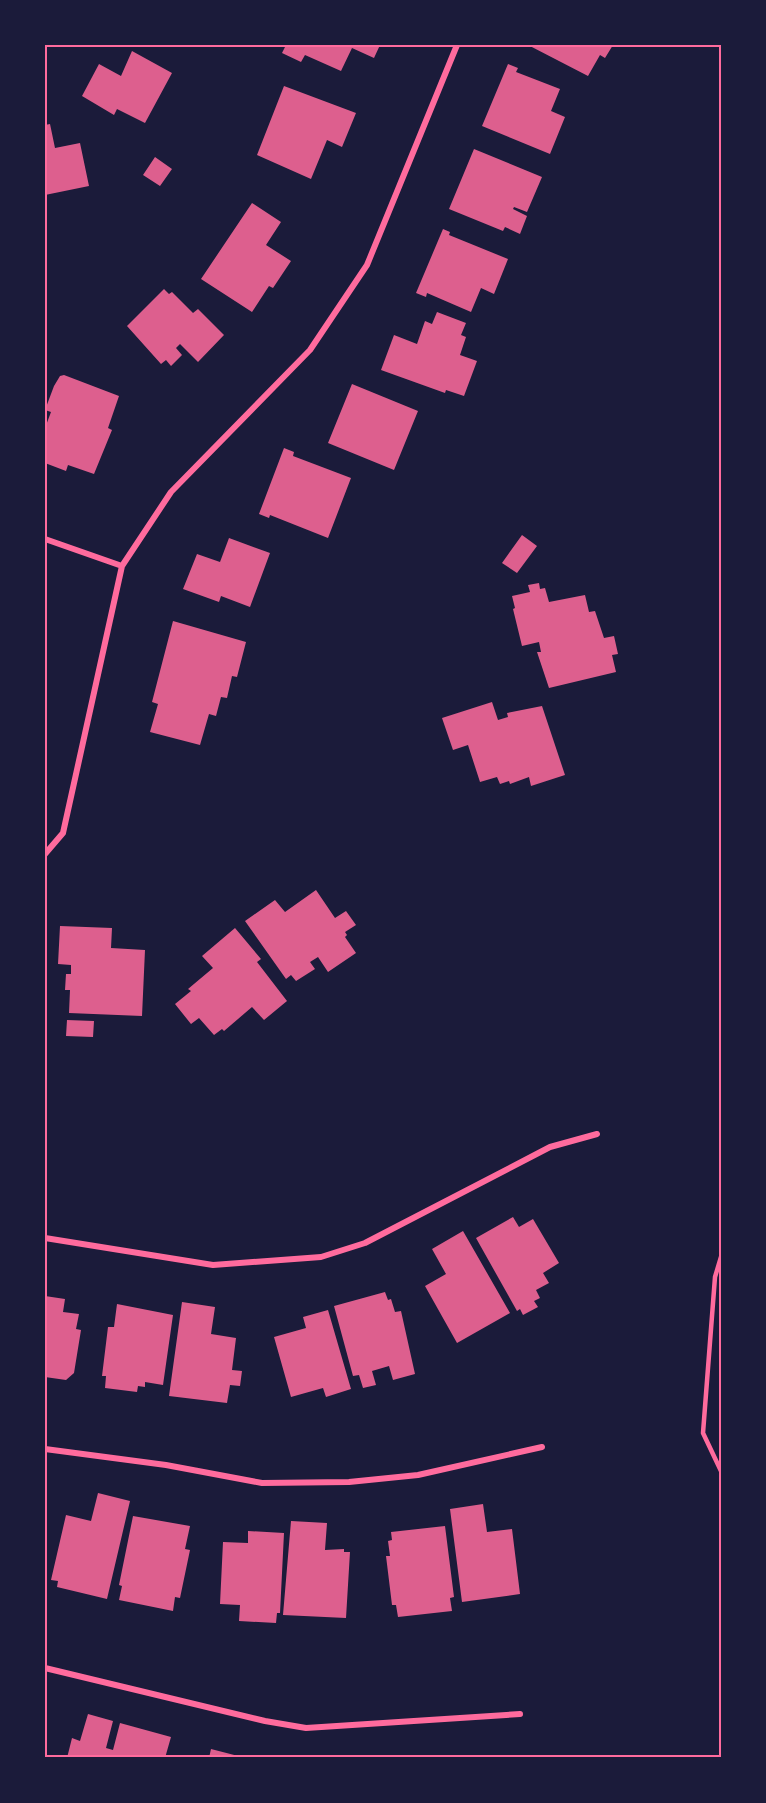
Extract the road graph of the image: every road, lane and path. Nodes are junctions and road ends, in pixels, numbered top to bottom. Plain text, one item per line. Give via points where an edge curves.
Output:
1 (457, 45) edge
2 (45, 539) edge
3 (122, 566) junction
4 (46, 854) edge
5 (597, 1134) dead end
6 (45, 1238) edge
7 (721, 1257) edge
8 (542, 1447) dead end
9 (45, 1449) edge
10 (721, 1472) edge
11 (45, 1668) edge
12 (520, 1714) dead end

1 - 3 street via 367,265 310,350 171,492
2 - 3 street
3 - 4 street via 63,833
5 - 6 street via 550,1147 365,1243 321,1257 213,1265
7 - 10 lane via 715,1277 703,1433
8 - 9 street via 418,1475 350,1482 262,1483
11 - 12 street via 265,1722 306,1728

